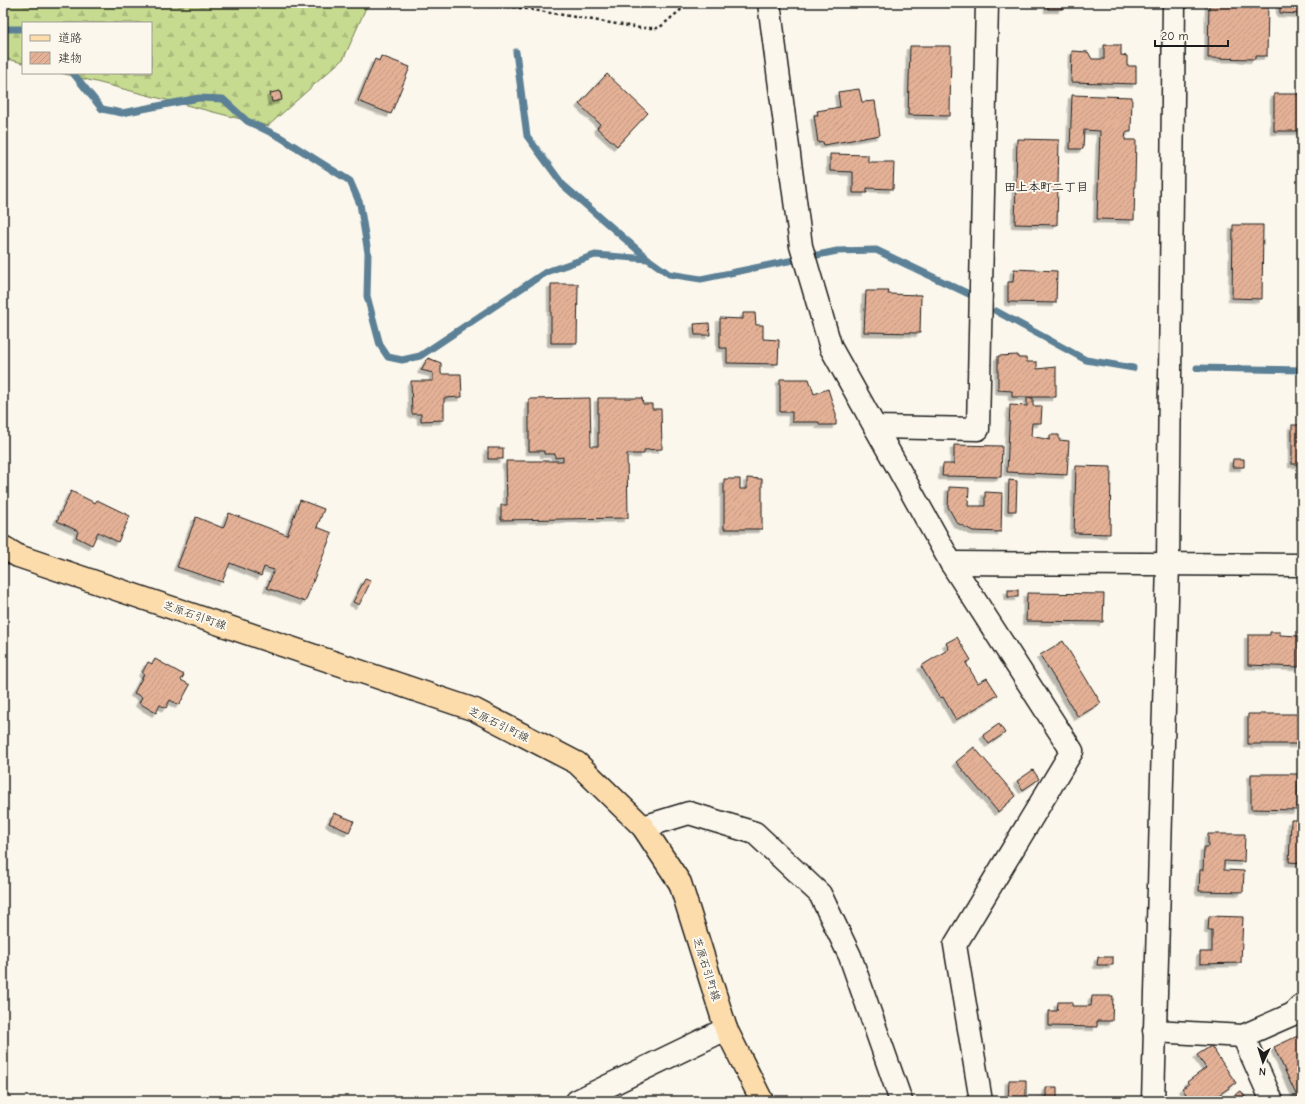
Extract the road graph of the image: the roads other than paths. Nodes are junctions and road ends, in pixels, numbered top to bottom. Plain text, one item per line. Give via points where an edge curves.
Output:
1 (769, 3) edge
2 (987, 3) edge
3 (1174, 3) edge
4 (875, 427) junction
5 (3, 547) edge
6 (951, 563) junction
7 (1168, 564) junction
8 (1302, 565) edge
9 (643, 827) junction
10 (1302, 1005) edge
11 (726, 1030) junction
12 (1154, 1031) junction
13 (1243, 1036) junction
14 (577, 1101) edge
15 (762, 1101) edge
16 (901, 1101) edge
17 (981, 1101) edge
18 (1153, 1101) edge
19 (1272, 1101) edge

1 - 4 street via 804,256 831,348
2 - 4 street via 978,429
3 - 7 street
4 - 6 street
5 - 9 main road, 芝原石引町線 via 18,556 475,710 577,763
6 - 7 street
6 - 17 street via 1072,750 955,945
7 - 8 street
7 - 12 street
9 - 11 main road, 芝原石引町線 via 680,883
9 - 16 street via 689,814 755,833 820,894 850,956
10 - 13 street via 1293,1014
11 - 14 street
11 - 15 main road, 芝原石引町線
12 - 13 street
12 - 18 street
13 - 19 street

